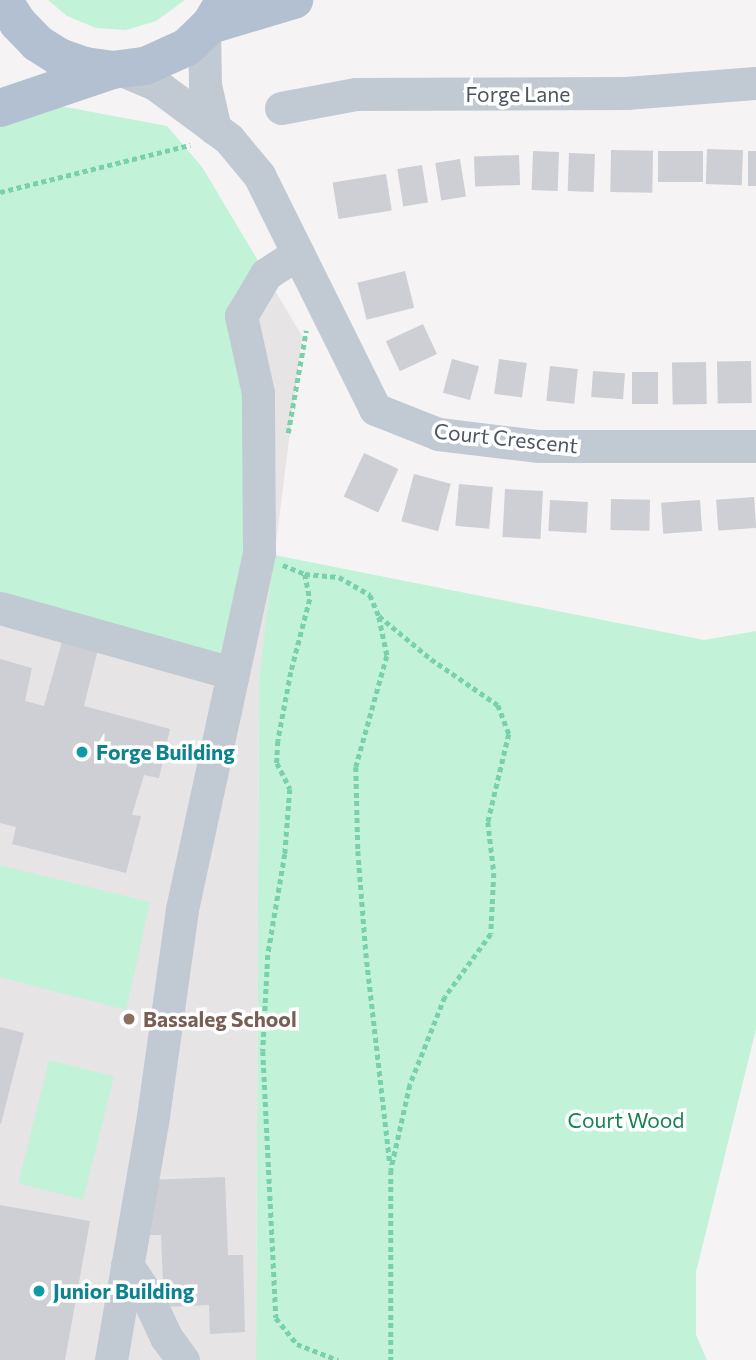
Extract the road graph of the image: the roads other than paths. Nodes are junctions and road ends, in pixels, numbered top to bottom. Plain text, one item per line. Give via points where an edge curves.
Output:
1 (3, 0) edge
2 (294, 0) edge
3 (213, 19) edge
4 (117, 70) junction
5 (756, 83) edge
6 (0, 108) edge
7 (281, 108) dead end
8 (222, 134) junction
9 (298, 253) junction
10 (756, 446) edge
11 (0, 608) edge
12 (232, 673) junction
13 (127, 1265) junction
14 (111, 1360) edge
15 (183, 1360) edge

1 - 4 main road via 18,23 48,50 85,66
2 - 3 main road
3 - 4 main road via 167,58
3 - 8 street, Court Crescent via 205,85
4 - 6 main road
4 - 8 street, Court Crescent via 155,84
5 - 7 street, Forge Lane via 626,93 356,94
8 - 9 street, Court Crescent via 259,175
9 - 10 street, Court Crescent via 375,409 438,435 538,446
9 - 12 street via 266,274 241,316 258,393 259,552
11 - 12 street
12 - 13 street via 182,909
13 - 14 street
13 - 15 street

